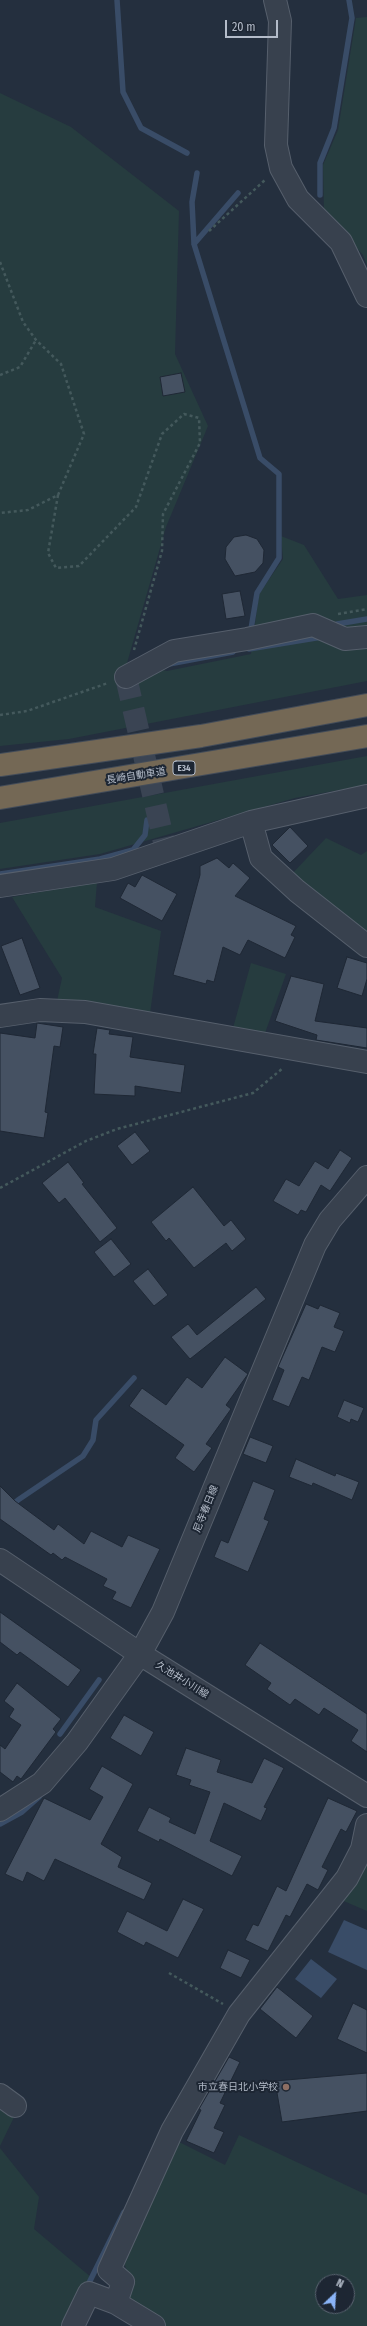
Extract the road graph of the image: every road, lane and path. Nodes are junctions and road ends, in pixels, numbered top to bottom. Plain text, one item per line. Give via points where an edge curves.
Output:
1 (275, 0) edge
2 (282, 168) junction
3 (209, 231) dead end
4 (0, 262) edge
5 (367, 296) edge
6 (36, 340) junction
7 (0, 375) edge
8 (58, 495) junction
9 (0, 513) edge
10 (367, 637) edge
11 (126, 677) junction
12 (367, 705) edge
13 (0, 715) edge
14 (367, 736) edge
15 (0, 765) edge
16 (367, 796) edge
17 (0, 798) edge
18 (250, 822) junction
19 (0, 886) edge
20 (367, 946) edge
21 (0, 1016) edge
22 (304, 1051) junction
23 (367, 1062) edge
24 (367, 1177) edge
25 (0, 1188) edge
26 (0, 1560) edge
27 (140, 1654) junction
28 (367, 1796) edge
29 (0, 1810) edge
30 (367, 1825) edge
31 (169, 1973) dead end
32 (229, 2008) dead end
33 (116, 2303) junction
34 (73, 2326) edge
35 (154, 2326) edge

1 - 2 street via 280,21 276,145
2 - 3 path via 257,185
2 - 5 street via 298,199 341,242
4 - 6 path via 23,322
6 - 7 path via 20,367
6 - 8 path via 62,364 84,434
8 - 9 path via 28,510
8 - 11 path via 48,553 56,568 78,566 136,507 162,434 184,414 199,418 200,444 163,514 162,551
10 - 11 street via 345,639 313,625 246,640 174,651
11 - 13 path via 28,710
12 - 15 highway via 201,736
14 - 17 highway, 長崎自動車道 / E34
16 - 18 street
18 - 19 street via 113,869
18 - 20 street via 261,858 297,891
21 - 22 street via 40,1010 85,1012
22 - 23 street
22 - 25 path via 253,1093 117,1129 86,1141
24 - 27 street, 尼寺春日線 via 330,1220 315,1245 163,1612
26 - 27 street, 久池井小川線
27 - 28 street, 久池井小川線
27 - 29 street, 尼寺春日線 via 76,1742 42,1783
30 - 33 street via 362,1849 347,1878 239,2014 172,2131 109,2270 123,2282
31 - 32 path
33 - 34 street via 89,2293
33 - 35 street

